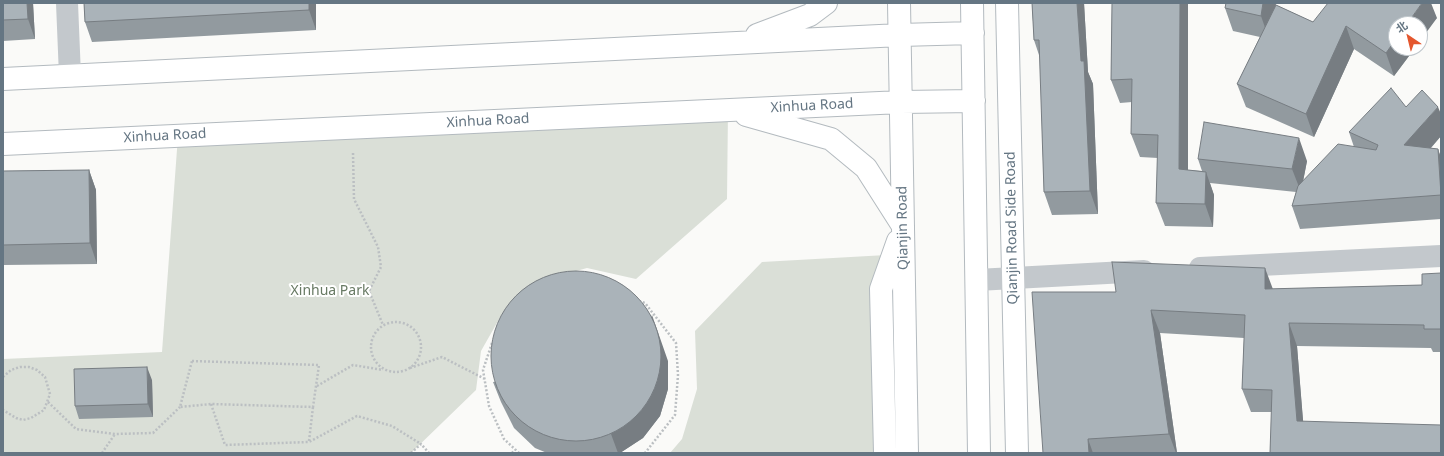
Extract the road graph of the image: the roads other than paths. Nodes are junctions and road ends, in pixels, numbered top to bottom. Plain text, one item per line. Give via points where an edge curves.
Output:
1 (67, 3) edge
2 (826, 3) edge
3 (899, 3) edge
4 (972, 3) edge
5 (1007, 3) edge
6 (973, 33) junction
7 (900, 34) junction
8 (737, 43) junction
9 (70, 76) junction
10 (3, 79) edge
11 (974, 101) junction
12 (901, 102) junction
13 (728, 110) junction
14 (3, 144) edge
15 (903, 226) junction
16 (1441, 256) edge
17 (1014, 278) junction
18 (977, 280) junction
19 (885, 453) edge
20 (907, 453) edge
21 (979, 453) edge
22 (1017, 453) edge

1 - 9 street
2 - 8 main road via 810,15
3 - 7 main road, Qianjin Road
4 - 6 main road
5 - 17 main road, Qianjin Road Side Road
6 - 7 main road
6 - 11 main road
7 - 8 main road
7 - 12 main road, Qianjin Road
8 - 9 main road
9 - 10 main road
11 - 12 main road, Xinhua Road
11 - 18 main road
12 - 13 main road, Xinhua Road
12 - 15 main road, Qianjin Road
13 - 14 main road, Xinhua Road
13 - 15 main road via 831,139 866,168
15 - 19 main road via 881,289
15 - 20 main road, Qianjin Road
16 - 17 street
17 - 18 street
17 - 22 main road, Qianjin Road Side Road
18 - 21 main road

